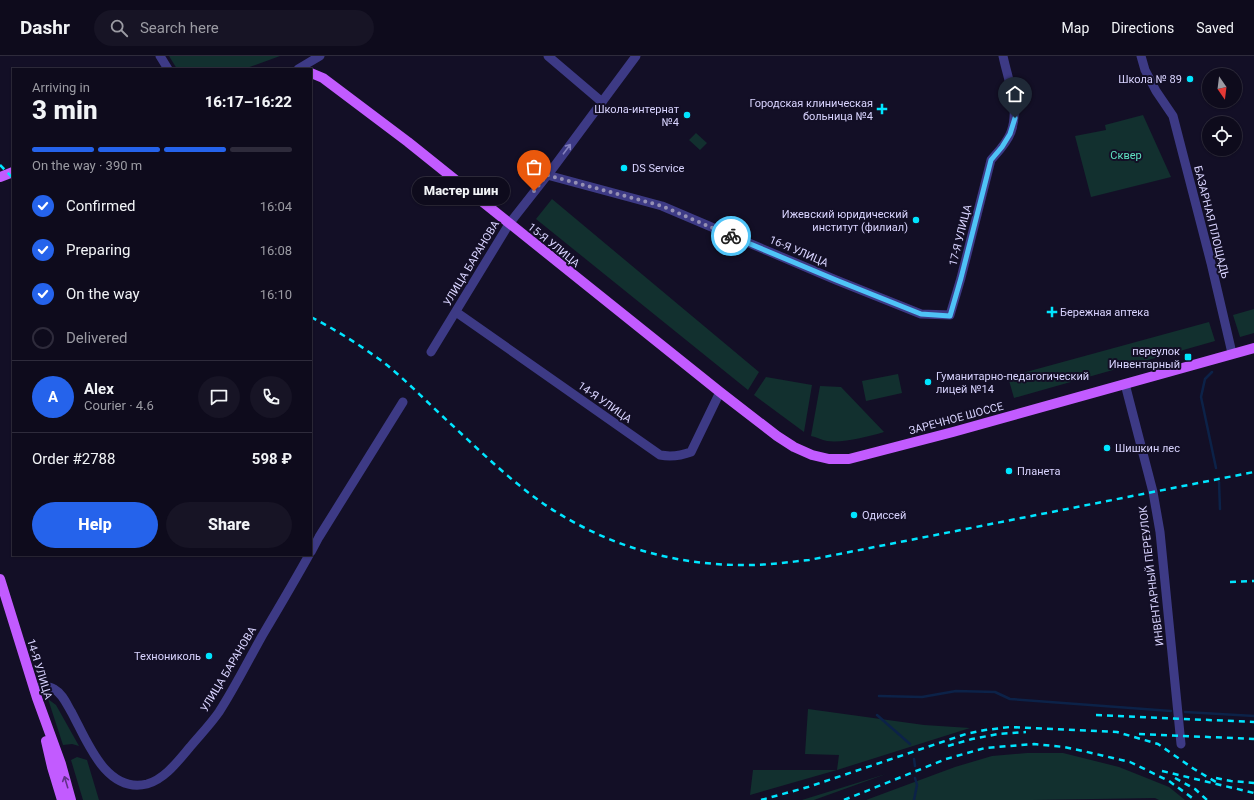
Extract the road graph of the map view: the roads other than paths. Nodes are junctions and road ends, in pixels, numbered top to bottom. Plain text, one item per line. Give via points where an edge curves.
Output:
1 (160, 56) edge
2 (320, 56) edge
3 (548, 56) edge
4 (636, 56) edge
5 (1003, 56) edge
6 (1141, 56) edge
7 (167, 68) edge
8 (300, 68) edge
9 (312, 73) edge
10 (602, 102) junction
11 (12, 172) edge
12 (547, 175) junction
13 (0, 177) edge
14 (509, 224) junction
15 (456, 312) junction
16 (950, 316) joint
17 (1254, 348) edge
18 (431, 352) dead end
19 (1232, 353) junction
20 (1125, 384) junction
21 (720, 392) junction
22 (403, 402) dead end
23 (743, 409) joint
24 (312, 550) edge
25 (308, 556) edge
26 (0, 579) edge
27 (35, 693) junction
28 (1181, 744) dead end
29 (56, 766) junction
30 (62, 800) edge
31 (71, 800) edge

1 - 7 street
2 - 8 street
3 - 10 street
4 - 10 street, УЛИЦА БАРАНОВА
5 - 16 street, 17-Я УЛИЦА via 1015,118 1010,134 991,160
6 - 19 street, БАЗАРНАЯ ПЛОЩАДЬ via 1156,91 1173,116
9 - 14 main road, 15-Я УЛИЦА via 323,78 408,142
12 -> 10 street, УЛИЦА БАРАНОВА
11 - 13 main road
12 - 14 street, УЛИЦА БАРАНОВА
12 - 16 street, 16-Я УЛИЦА via 662,206 921,314
14 - 15 street, УЛИЦА БАРАНОВА
14 - 21 main road, 15-Я УЛИЦА
15 - 18 street, УЛИЦА БАРАНОВА
15 - 21 street, 14-Я УЛИЦА via 660,455 670,457 691,452
17 - 19 main road, ЗАРЕЧНОЕ ШОССЕ
19 - 20 main road, ЗАРЕЧНОЕ ШОССЕ
20 - 23 main road, ЗАРЕЧНОЕ ШОССЕ via 849,459 829,459 794,447
20 - 28 street, ИНВЕНТАРНЫЙ ПЕРЕУЛОК via 1153,492 1160,532
21 - 23 main road, 15-Я УЛИЦА
22 - 24 street
25 - 27 street, УЛИЦА БАРАНОВА via 218,713 178,762 155,780 137,785 115,779 106,772 94,754 63,698 49,687 42,686
26 - 27 main road, 14-Я УЛИЦА
27 - 29 main road, 14-Я УЛИЦА
29 - 30 main road
31 -> 29 main road

